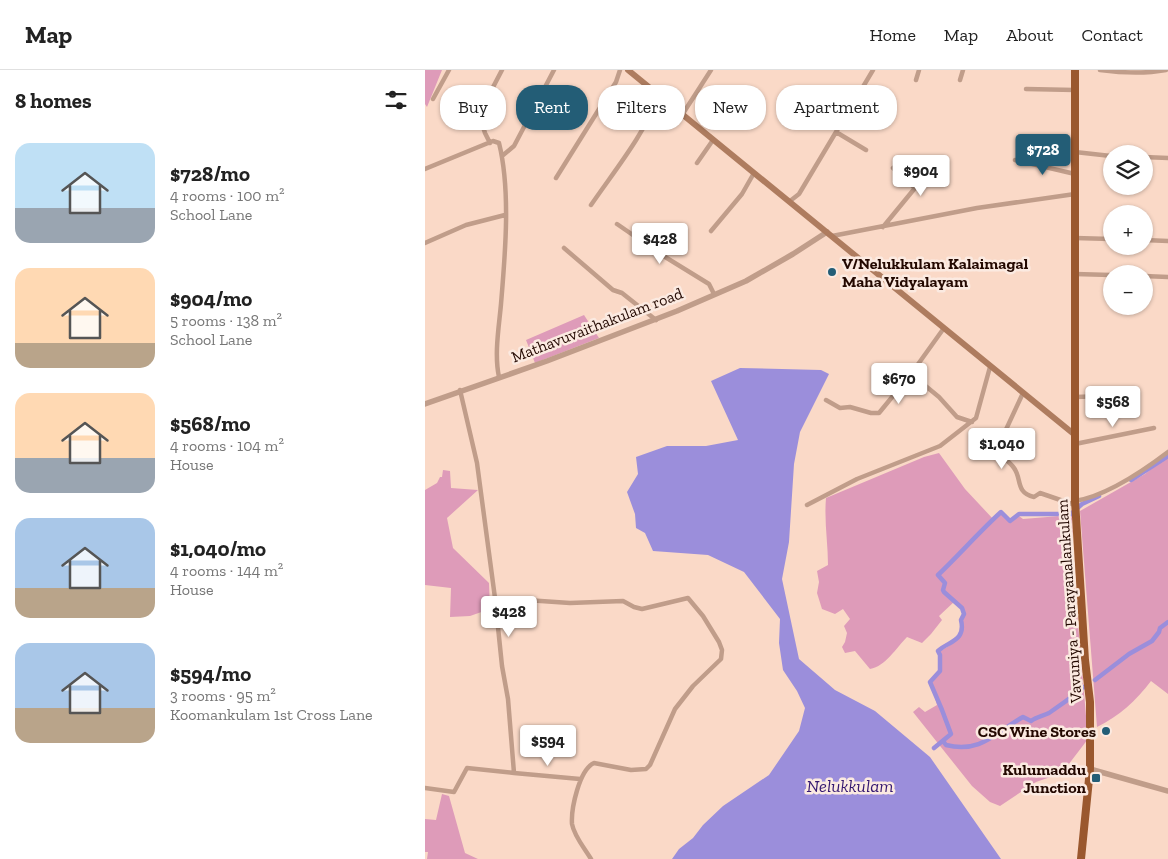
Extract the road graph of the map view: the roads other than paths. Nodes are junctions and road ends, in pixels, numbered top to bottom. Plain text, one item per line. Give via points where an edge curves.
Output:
1 (449, 70) edge
2 (502, 70) edge
3 (555, 70) edge
4 (620, 70) edge
5 (711, 70) edge
6 (873, 70) edge
7 (919, 70) edge
8 (963, 70) edge
9 (1075, 70) edge
10 (1100, 70) edge
11 (1166, 70) edge
12 (630, 71) edge
13 (916, 80) dead end
14 (960, 80) dead end
15 (647, 85) edge
16 (1026, 89) dead end
17 (1075, 90) junction
18 (433, 99) dead end
19 (685, 110) edge
20 (685, 117) edge
21 (642, 130) edge
22 (836, 132) junction
23 (713, 140) junction
24 (489, 143) junction
25 (866, 150) dead end
26 (1075, 152) junction
27 (1103, 155) edge
28 (502, 156) junction
29 (1153, 157) edge
30 (1168, 158) edge
31 (1015, 160) dead end
32 (697, 163) dead end
33 (893, 168) dead end
34 (425, 169) edge
35 (754, 173) junction
36 (1075, 174) junction
37 (556, 178) dead end
38 (1075, 194) junction
39 (790, 201) junction
40 (591, 205) dead end
41 (505, 214) junction
42 (617, 224) dead end
43 (883, 227) junction
44 (711, 231) dead end
45 (829, 234) junction
46 (1075, 238) junction
47 (1103, 239) edge
48 (1153, 240) edge
49 (1168, 240) edge
50 (425, 243) edge
51 (564, 248) dead end
52 (1075, 274) junction
53 (1103, 275) edge
54 (1153, 276) edge
55 (1168, 277) edge
56 (714, 294) junction
57 (656, 320) junction
58 (944, 328) junction
59 (991, 367) junction
60 (911, 374) junction
61 (499, 377) junction
62 (460, 390) junction
63 (1023, 393) junction
64 (1137, 395) dead end
65 (1075, 397) junction
66 (826, 400) dead end
67 (425, 404) edge
68 (972, 422) junction
69 (1154, 428) dead end
70 (1075, 435) junction
71 (1075, 444) junction
72 (1168, 452) edge
73 (1075, 503) junction
74 (807, 505) dead end
75 (495, 598) junction
76 (1091, 769) junction
77 (514, 773) junction
78 (580, 779) junction
79 (425, 788) edge
80 (1168, 791) edge
81 (591, 859) edge
82 (1081, 859) edge

1 - 18 street
2 - 24 street via 479,114
3 - 28 street via 514,146
4 - 37 street via 616,82
5 - 19 street
6 - 22 street
7 - 13 street
8 - 14 street
9 - 17 highway, Vavuniya - Parayanalankulam
10 - 11 street via 1120,73
12 - 15 main road
16 - 17 street
17 - 26 highway, Vavuniya - Parayanalankulam
20 - 23 main road
21 - 40 street
22 - 25 street
22 - 39 street via 799,194
23 - 32 street
23 - 35 main road
24 - 28 street via 499,143
24 - 34 street
26 - 27 street
26 - 36 highway, Vavuniya - Parayanalankulam
28 - 41 street
29 - 30 street
31 - 36 street
33 - 43 street via 915,188
35 - 39 main road
35 - 44 street
36 - 38 highway, Vavuniya - Parayanalankulam
38 - 43 street via 977,208
38 - 46 highway, Vavuniya - Parayanalankulam
39 - 45 main road
41 - 50 street via 466,225
41 - 61 street
42 - 56 street via 709,284
43 - 45 street
45 - 56 street, Mathavuvaithakulam road via 746,281
45 - 58 main road
46 - 47 street
46 - 52 highway, Vavuniya - Parayanalankulam
48 - 49 street
51 - 57 street via 613,290 623,293
52 - 53 street
52 - 65 highway, Vavuniya - Parayanalankulam
54 - 55 street
56 - 57 street, Mathavuvaithakulam road
57 - 61 street, Mathavuvaithakulam road
58 - 59 main road
58 - 60 street
59 - 63 main road
59 - 68 street via 981,404
60 - 66 street via 879,413 840,408
60 - 68 street via 957,417
61 - 62 street, Mathavuvaithakulam road
62 - 67 street, Mathavuvaithakulam road
62 - 75 street via 477,463
63 - 70 main road
63 - 73 street via 996,452 1015,469 1021,489 1029,496 1040,493
64 - 65 street
65 - 70 highway, Vavuniya - Parayanalankulam
68 - 74 street via 931,451 857,479
69 - 71 street
70 - 71 highway, Vavuniya - Parayanalankulam
71 - 73 highway, Vavuniya - Parayanalankulam
72 - 73 street via 1131,478
73 - 76 highway, Vavuniya - Parayanalankulam via 1090,702
75 - 77 street
75 - 78 street via 570,603 623,601 633,608 642,609 688,598 719,642 721,659 675,709 646,769 631,770 594,763
76 - 80 street
76 - 82 highway, Vavuniya - Parayanalankulam
77 - 78 street
77 - 79 street via 467,768 454,792
78 - 81 street via 572,825

